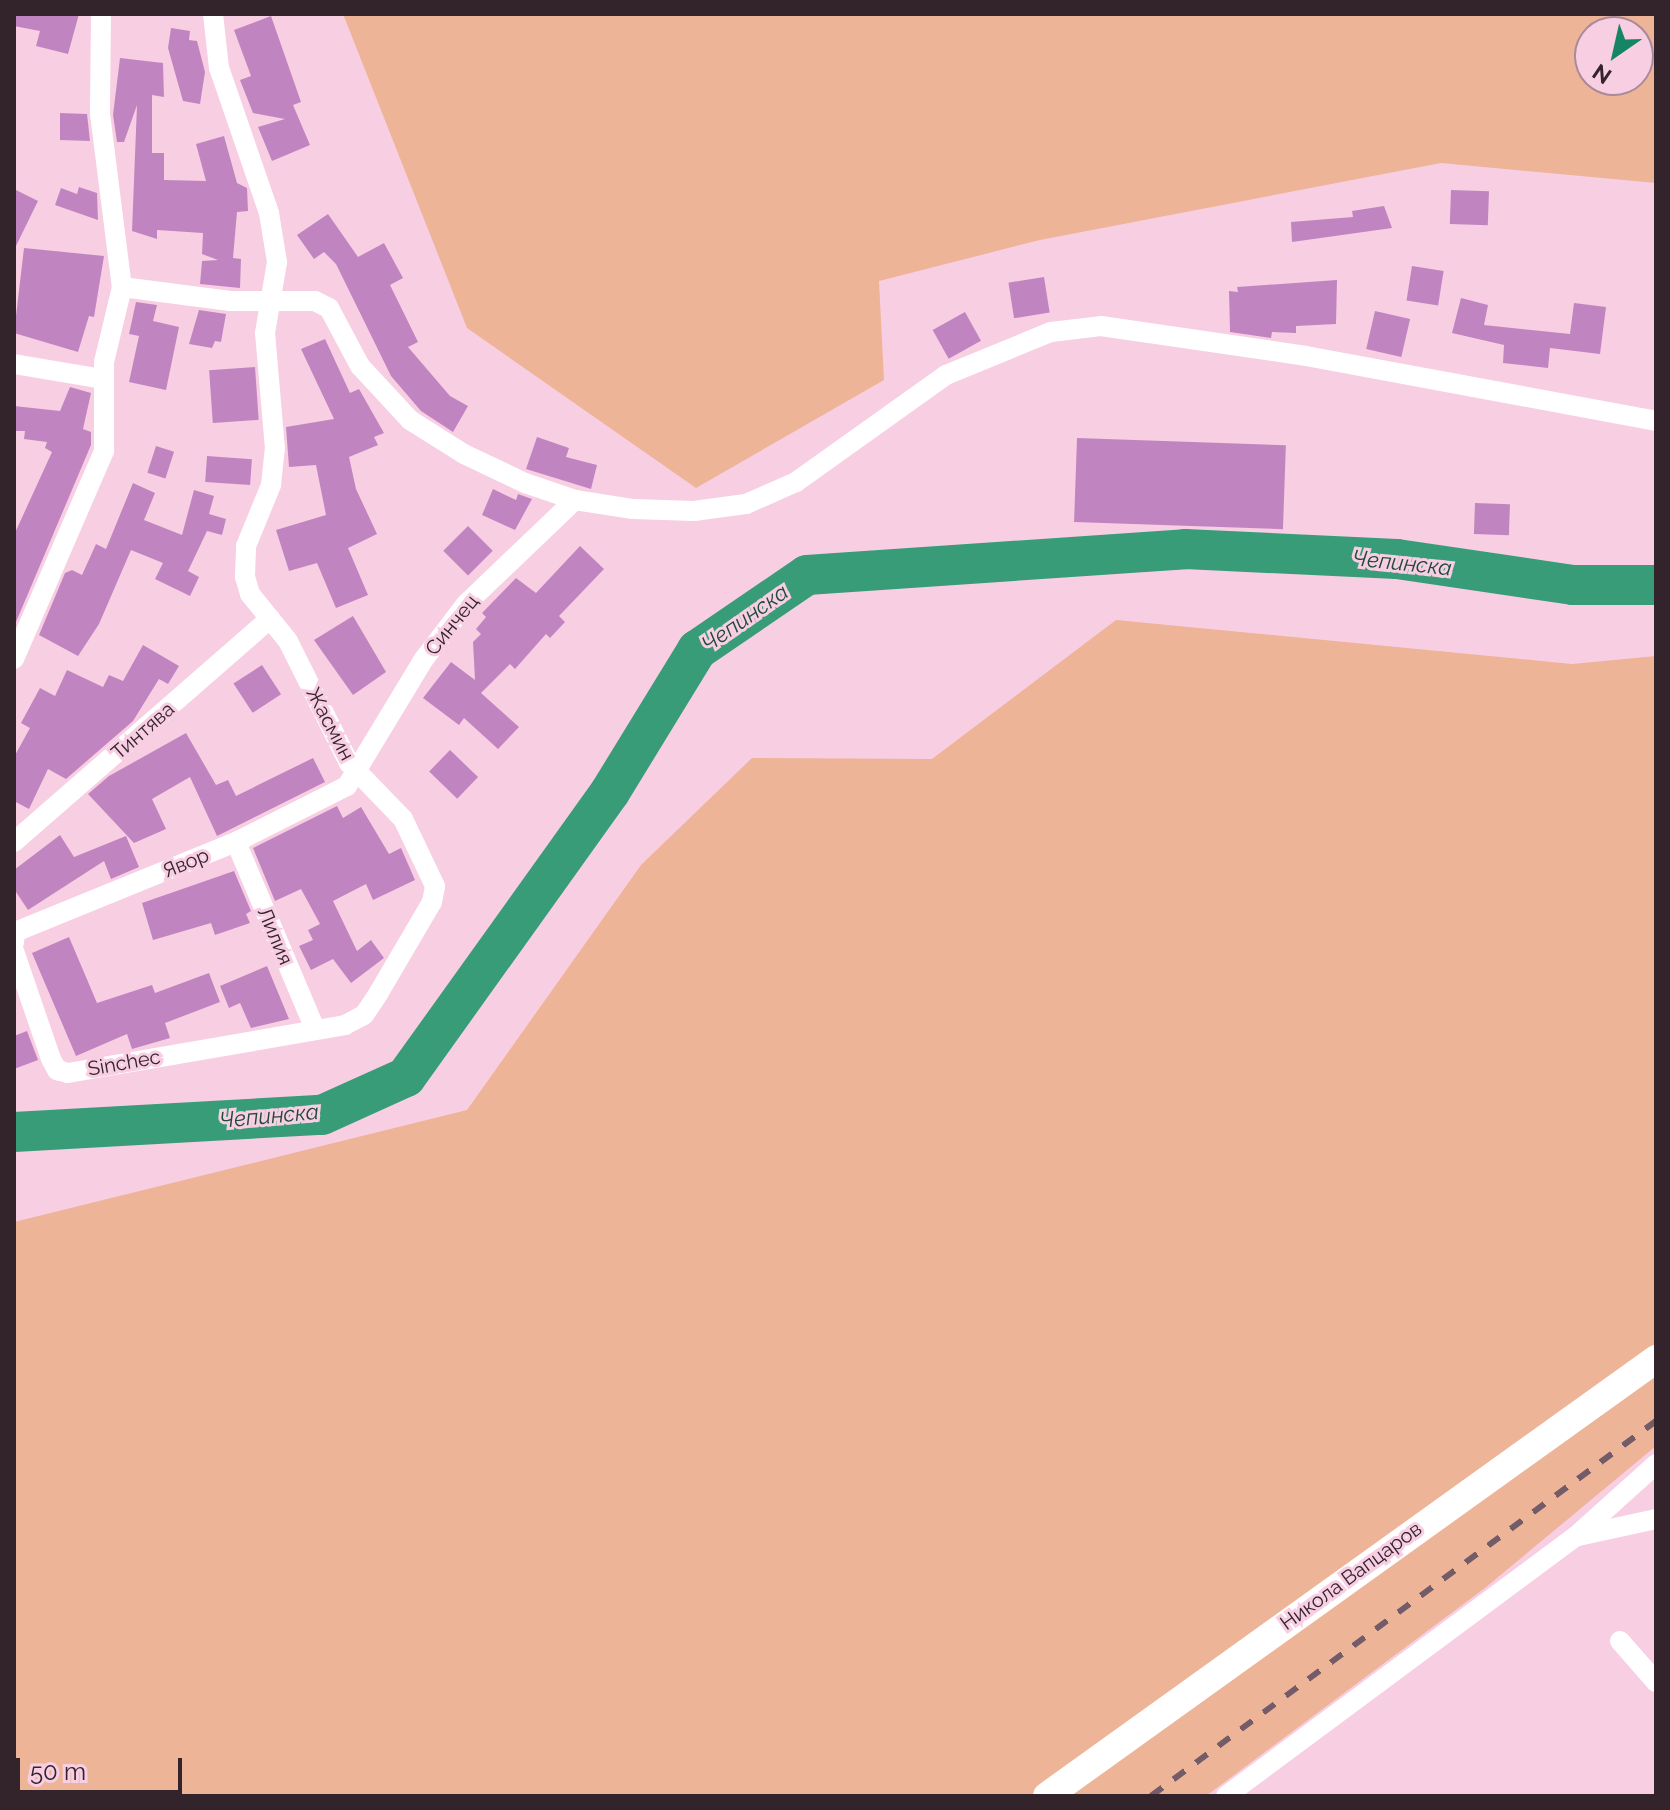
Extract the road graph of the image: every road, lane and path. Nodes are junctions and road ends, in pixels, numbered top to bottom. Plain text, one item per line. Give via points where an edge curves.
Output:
1 (101, 14) edge
2 (213, 14) edge
3 (122, 287) junction
4 (273, 299) junction
5 (14, 364) edge
6 (103, 379) junction
7 (1656, 421) edge
8 (575, 500) junction
9 (270, 619) junction
10 (14, 659) edge
11 (357, 773) junction
12 (14, 842) edge
13 (236, 842) junction
14 (429, 864) joint
15 (14, 939) edge
16 (315, 1029) junction
17 (1656, 1359) edge
18 (1656, 1464) edge
19 (1656, 1519) edge
20 (1575, 1537) junction
21 (1620, 1641) dead end
22 (1656, 1682) edge
23 (1047, 1796) edge
24 (1226, 1796) edge

1 - 3 street via 100,114
2 - 4 street via 219,68 269,213 277,262
3 - 4 street via 230,301
3 - 6 street
4 - 8 street via 301,297 329,308 360,366 410,420 464,454
4 - 9 street, Жасмин via 265,333 275,449 271,485 246,546 245,577 250,594
5 - 6 street
6 - 10 street via 104,451
7 - 8 street via 1291,353 1101,326 1051,332 946,375 796,482 746,504 694,511
8 - 11 street, Синчец via 466,604 424,659
9 - 11 street, Жасмин via 288,641
9 - 12 street, Тинтява
11 - 13 street, Явор via 335,795
11 - 14 street, Жасмин via 403,819
13 - 15 street, Явор
13 - 16 street, Лилия
14 - 16 street, Sinchec via 435,886 432,902 378,994 354,1020
15 - 16 street, Sinchec via 57,1070 68,1073
17 - 23 street, Никола Вапцаров
18 - 20 street
19 - 20 street
20 - 24 street
21 - 22 street

